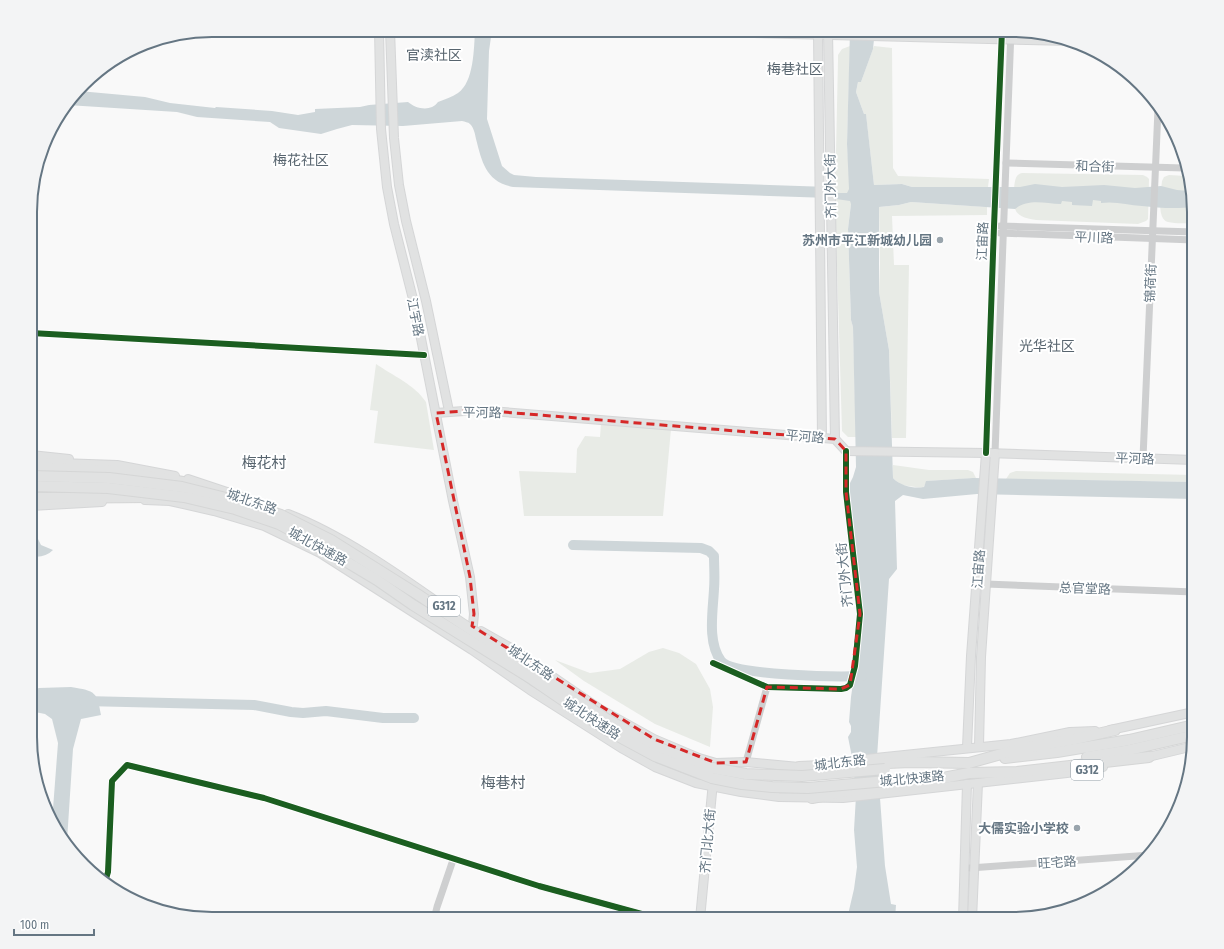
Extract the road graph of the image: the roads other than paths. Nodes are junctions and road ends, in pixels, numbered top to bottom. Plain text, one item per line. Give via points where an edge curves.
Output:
1 (379, 37) edge
2 (390, 37) edge
3 (818, 37) edge
4 (828, 37) edge
5 (882, 37) edge
6 (1002, 40) junction
7 (1011, 40) junction
8 (1051, 41) edge
9 (1158, 115) edge
10 (1006, 163) junction
11 (1155, 167) junction
12 (1181, 168) edge
13 (994, 229) junction
14 (1003, 230) junction
15 (1152, 231) junction
16 (1187, 232) edge
17 (1152, 239) junction
18 (1187, 240) edge
19 (37, 333) edge
20 (424, 355) junction
21 (448, 412) junction
22 (436, 413) junction
23 (822, 438) junction
24 (835, 439) junction
25 (850, 451) junction
26 (986, 453) junction
27 (995, 453) junction
28 (37, 455) edge
29 (1143, 458) junction
30 (1187, 460) edge
31 (37, 462) edge
32 (117, 465) junction
33 (37, 467) edge
34 (37, 476) edge
35 (37, 486) edge
36 (37, 498) edge
37 (130, 499) junction
38 (37, 502) edge
39 (236, 505) junction
40 (37, 506) edge
41 (986, 584) junction
42 (977, 586) junction
43 (1187, 592) edge
44 (472, 626) junction
45 (472, 650) junction
46 (713, 663) dead end
47 (767, 687) junction
48 (1187, 714) edge
49 (1187, 726) edge
50 (1115, 730) junction
51 (1187, 737) edge
52 (979, 746) junction
53 (967, 747) junction
54 (1187, 748) edge
55 (1149, 757) junction
56 (746, 762) junction
57 (716, 763) junction
58 (799, 767) junction
59 (969, 768) junction
60 (978, 783) junction
61 (967, 784) junction
62 (712, 786) junction
63 (812, 798) junction
64 (1141, 856) edge
65 (453, 860) junction
66 (974, 867) junction
67 (965, 869) junction
68 (106, 877) edge
69 (435, 912) edge
70 (634, 912) edge
71 (701, 912) edge
72 (963, 912) edge
73 (972, 912) edge

1 - 20 main road, 江宇路 via 381,129 391,208
2 - 21 main road, 江宇路 via 396,158 403,206 426,300
3 - 23 main road, 齐门外大街
4 - 24 main road, 齐门外大街
5 - 6 main road
6 - 7 main road
6 - 13 street, 江宙路
7 - 8 main road
7 - 10 street, 江宙路
9 - 11 street, 锦荷街
10 - 11 street, 和合街
10 - 14 street, 江宙路
11 - 12 street, 和合街
11 - 15 street, 锦荷街
13 - 14 street, 平川路
13 - 26 street, 江宙路
14 - 15 street, 平川路
14 - 17 street, 平川路
14 - 27 street, 江宙路
15 - 16 street, 平川路
15 - 17 street, 锦荷街
17 - 18 street, 平川路
17 - 29 street, 锦荷街
19 - 20 street
20 - 22 main road, 江宇路
21 - 22 main road, 平河路
21 - 23 main road, 平河路 via 478,410
22 - 44 main road, 江宇路 via 470,576 474,614
23 - 24 main road, 平河路
24 - 25 main road, 平河路
25 - 26 main road, 平河路
25 - 47 street, 齐门外大街 via 846,492 860,614 855,666 850,685 841,689
26 - 27 main road, 平河路
26 - 42 main road, 江宙路
27 - 29 main road, 平河路
27 - 41 main road, 江宙路
28 - 32 main road
29 - 30 main road, 平河路
31 - 32 main road, 城北东路 / G312
32 - 44 main road, 城北东路 / G312 via 194,481 298,518 383,565
33 - 39 highway, bridge via 113,471 183,482
34 - 39 highway, 城北快速路, bridge via 109,478 182,487
35 - 39 highway, 城北快速路, bridge via 116,489
36 - 39 highway, bridge via 148,496
37 - 38 main road, 城北东路 / G312
37 - 40 main road
37 - 45 main road, 城北东路 / G312 via 170,501 264,526 320,553
39 - 59 highway, 城北快速路, bridge via 281,515 331,540 608,720 657,747 712,768 746,774 802,776 885,770
39 - 59 highway, 城北快速路, bridge via 279,524 327,550 532,679 605,729 655,756 712,778 742,784 808,788
41 - 42 street, 总官堂路
41 - 43 street, 总官堂路
41 - 52 main road, 江宙路
42 - 53 main road, 江宙路
44 - 45 main road, 江宇路
44 - 57 main road, 城北东路 / G312 via 511,648 600,708 654,739
45 - 62 main road, 城北东路 / G312 via 623,749 655,767 696,783
46 - 47 street
47 - 56 street
48 - 50 main road, 城北东路 / G312
49 - 59 highway, 城北快速路 via 1129,740
50 - 52 main road, 城北东路 / G312 via 1070,732 1010,744
50 - 59 highway via 1020,749
51 - 59 highway, 城北快速路 via 1125,751 1058,762
52 - 53 main road, 城北东路 / G312
53 - 58 main road, 城北东路 / G312
54 - 55 main road, 城北东路 / G312
55 - 59 highway via 1017,772
55 - 60 main road, 城北东路 / G312 via 1067,773
56 - 57 main road, 城北东路 / G312
56 - 58 main road, 城北东路 / G312
57 - 62 main road, 齐门北大街
58 - 59 highway via 910,762
59 - 63 highway via 902,786 847,791
60 - 61 main road, 城北东路 / G312
60 - 66 main road
61 - 63 main road, 城北东路 / G312 via 843,798
61 - 67 main road
62 - 63 main road, 城北东路 / G312 via 779,797
62 - 71 main road, 齐门北大街
64 - 66 street, 旺宅路
65 - 68 street via 264,798 127,765 112,781
65 - 69 street
65 - 70 street
66 - 67 street, 旺宅路
66 - 73 main road
67 - 72 main road

